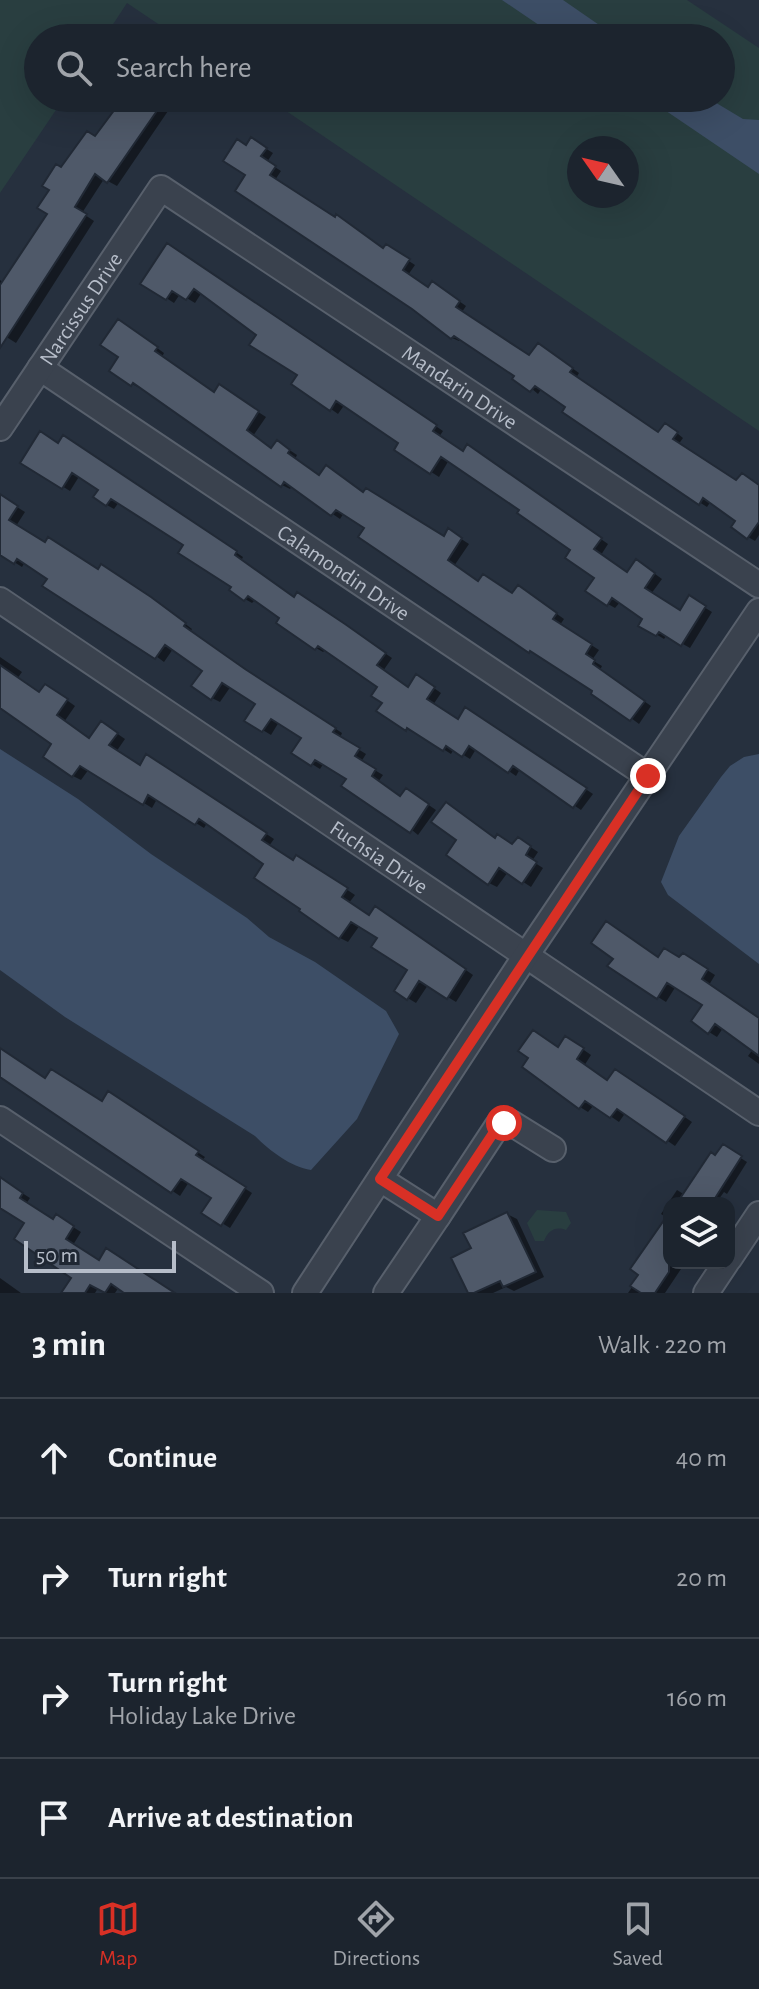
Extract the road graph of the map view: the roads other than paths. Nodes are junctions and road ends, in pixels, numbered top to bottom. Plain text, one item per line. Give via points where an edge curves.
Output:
1 (161, 188) joint
2 (40, 368) junction
3 (0, 428) edge
4 (759, 585) edge
5 (0, 600) edge
6 (759, 611) edge
7 (648, 776) junction
8 (525, 957) junction
9 (759, 1113) edge
10 (0, 1119) edge
11 (553, 1149) dead end
12 (380, 1179) junction
13 (759, 1214) edge
14 (438, 1216) junction
15 (735, 1250) edge
16 (722, 1269) edge
17 (261, 1293) edge
18 (305, 1293) edge
19 (386, 1293) edge
20 (706, 1293) edge

1 - 2 street, Narcissus Drive
1 - 4 street, Mandarin Drive
2 - 3 street, Narcissus Drive
2 - 7 street, Calamondin Drive
5 - 8 street, Fuchsia Drive
6 - 7 street
7 - 8 street
8 - 9 street, Fuchsia Drive
8 - 12 street
10 - 17 street
11 - 14 street via 511,1123 498,1125
12 - 14 street
12 - 18 street
13 - 15 street
14 - 19 street
16 - 20 street

